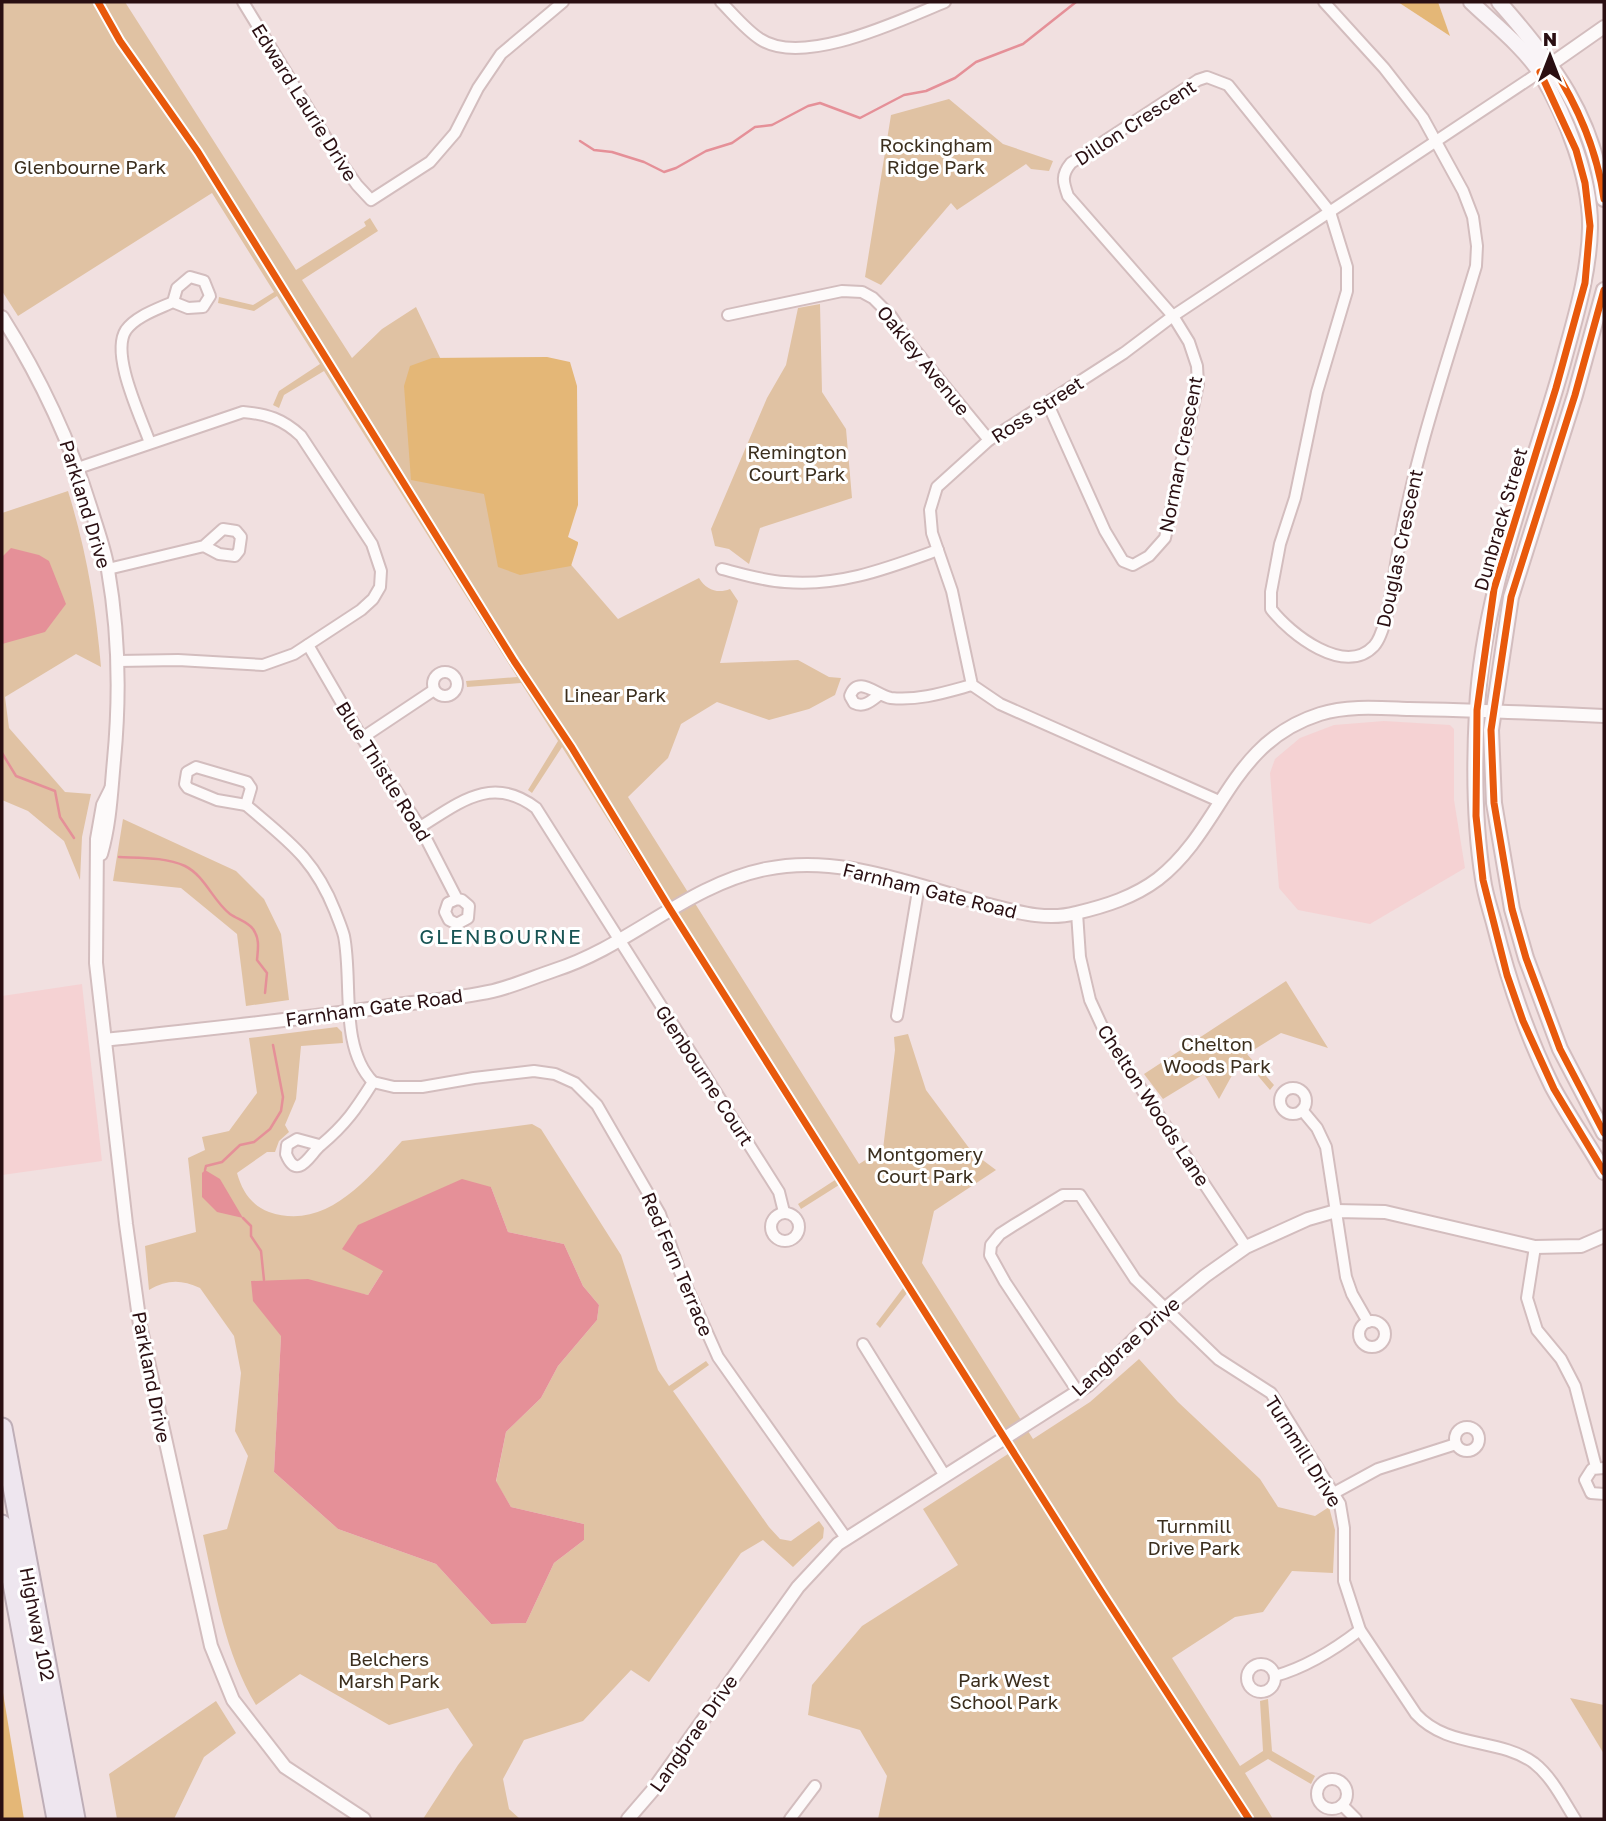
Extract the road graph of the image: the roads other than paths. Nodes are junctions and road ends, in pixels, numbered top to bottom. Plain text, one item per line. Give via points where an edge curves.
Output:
1 (243, 2) edge
2 (563, 2) edge
3 (721, 2) edge
4 (945, 2) edge
5 (1324, 2) edge
6 (1471, 2) edge
7 (1499, 2) edge
8 (1604, 27) edge
9 (1546, 68) junction
10 (1436, 142) junction
11 (1604, 199) edge
12 (1330, 212) junction
13 (1604, 290) edge
14 (173, 302) dead end
15 (728, 314) dead end
16 (1173, 316) junction
17 (2, 317) edge
18 (1047, 402) junction
19 (989, 440) junction
20 (150, 443) junction
21 (78, 468) junction
22 (204, 546) dead end
23 (938, 550) junction
24 (108, 569) junction
25 (722, 569) dead end
26 (308, 645) junction
27 (118, 661) junction
28 (972, 685) junction
29 (434, 690) dead end
30 (879, 695) dead end
31 (1477, 710) junction
32 (1493, 710) junction
33 (1604, 716) edge
34 (362, 738) junction
35 (1219, 801) junction
36 (246, 805) junction
37 (420, 827) junction
38 (919, 886) junction
39 (457, 899) dead end
40 (1077, 913) junction
41 (618, 941) junction
42 (349, 1012) junction
43 (897, 1016) dead end
44 (106, 1041) junction
45 (373, 1082) junction
46 (1302, 1110) dead end
47 (1604, 1133) edge
48 (319, 1145) dead end
49 (1604, 1172) edge
50 (1336, 1211) junction
51 (784, 1212) dead end
52 (1604, 1236) edge
53 (1246, 1247) junction
54 (1535, 1247) junction
55 (1166, 1308) junction
56 (1368, 1322) dead end
57 (863, 1344) dead end
58 (1077, 1392) junction
59 (2, 1428) edge
60 (1456, 1444) dead end
61 (1600, 1468) edge
62 (945, 1476) junction
63 (1334, 1493) junction
64 (1604, 1494) edge
65 (2, 1525) edge
66 (846, 1538) junction
67 (1360, 1630) junction
68 (1275, 1676) dead end
69 (815, 1786) dead end
70 (1342, 1805) dead end
71 (57, 1819) edge
72 (75, 1819) edge
73 (364, 1819) edge
74 (628, 1819) edge
75 (790, 1819) edge
76 (1356, 1819) edge
77 (1575, 1819) edge

1 - 2 street, Edward Laurie Drive via 342,164 371,200 430,162 455,133 501,54
3 - 4 street via 760,40 815,48 865,35
5 - 10 street, Douglas Crescent via 1384,68
6 - 9 main road, Dunbrack Street via 1527,56
7 - 9 main road, Dunbrack Street
8 - 9 street
9 - 10 street, Ross Street
9 - 11 main road, Dunbrack Street via 1567,90 1592,144
9 - 31 main road, Dunbrack Street via 1585,183 1590,226 1585,283 1494,589
10 - 12 street, Ross Street
10 - 12 street, Douglas Crescent via 1473,217 1476,265 1426,427 1380,636 1366,653 1349,658 1334,656 1290,631 1271,609 1280,544 1347,291 1347,267
12 - 16 street, Ross Street
12 - 16 street, Dillon Crescent via 1228,85 1207,77 1071,163 1063,182 1069,196
13 - 32 main road, Dunbrack Street via 1511,597
14 - 20 street via 138,319 121,342 120,358
15 - 19 street, Oakley Avenue via 842,291 862,292 891,316
16 - 18 street, Ross Street
16 - 18 street, Norman Crescent via 1189,342 1198,384 1165,538 1149,556 1133,565 1118,553
17 - 21 street, Parkland Drive via 60,422
18 - 19 street, Ross Street
19 - 23 street, Ross Street via 937,487 930,510
20 - 21 street
20 - 26 street via 243,412 272,416 301,436 372,544 382,571 373,599
21 - 24 street, Parkland Drive
22 - 24 street
23 - 25 street via 850,579 813,583 783,582
23 - 28 street, Ross Street via 952,591
24 - 27 street, Parkland Drive
26 - 27 street via 263,665
26 - 34 street, Blue Thistle Road
27 - 44 street, Parkland Drive via 119,710 111,789 99,819 97,868 96,963
28 - 30 street via 938,695
28 - 35 street via 1012,710
29 - 34 street
31 - 32 street, Farnham Gate Road
31 - 35 street, Farnham Gate Road via 1352,709 1320,714 1267,744 1247,762
31 - 49 main road, Dunbrack Street via 1480,855 1507,975 1553,1089
32 - 33 street, Farnham Gate Road
32 - 47 main road, Dunbrack Street via 1494,803 1512,909 1560,1049
34 - 37 street, Blue Thistle Road
35 - 40 street, Farnham Gate Road via 1193,842 1160,877 1124,900
36 - 36 street via 251,788 247,782 203,768 187,772 185,784 193,792
36 - 42 street via 298,851 322,881 344,934
37 - 39 street, Blue Thistle Road
37 - 41 street, Glenbourne Court via 485,793 524,799 547,824
38 - 40 street, Farnham Gate Road via 1024,914 1059,917
38 - 41 street, Farnham Gate Road via 885,875 822,865 768,868 716,884
38 - 43 street
40 - 53 street, Chelton Woods Lane via 1080,957 1090,1000 1107,1037
41 - 42 street, Farnham Gate Road via 573,964 493,991
41 - 51 street, Glenbourne Court via 779,1192
42 - 44 street, Farnham Gate Road
42 - 45 street via 358,1058
44 - 73 street, Parkland Drive via 140,1325 211,1646 233,1700 285,1767
45 - 48 street via 351,1116
45 - 66 street, Red Fern Terrace via 422,1087 534,1071 555,1074 584,1091 597,1105 660,1214 718,1357
46 - 50 street via 1326,1147
50 - 53 street, Langbrae Drive
50 - 54 street, Langbrae Drive via 1385,1212
50 - 56 street via 1346,1277
52 - 54 street, Langbrae Drive via 1581,1247
53 - 55 street, Langbrae Drive
54 - 61 street via 1527,1298 1538,1330 1575,1386
55 - 58 street, Langbrae Drive
55 - 58 street, Turnmill Drive via 1135,1279 1080,1195 1063,1195 1000,1234 991,1245 993,1264
55 - 63 street, Turnmill Drive via 1218,1359 1271,1393
57 - 62 street
58 - 62 street, Langbrae Drive
59 - 72 highway, Highway 102
60 - 63 street via 1378,1469
61 - 64 street via 1588,1472 1585,1485 1591,1493
62 - 66 street, Langbrae Drive
63 - 67 street, Turnmill Drive via 1343,1516 1344,1581
65 - 71 highway, Highway 102
66 - 74 street, Langbrae Drive via 798,1587
67 - 68 street via 1309,1663
67 - 77 street, Turnmill Drive via 1425,1725 1457,1740 1513,1752 1533,1763 1548,1776
69 - 75 street
70 - 76 street

